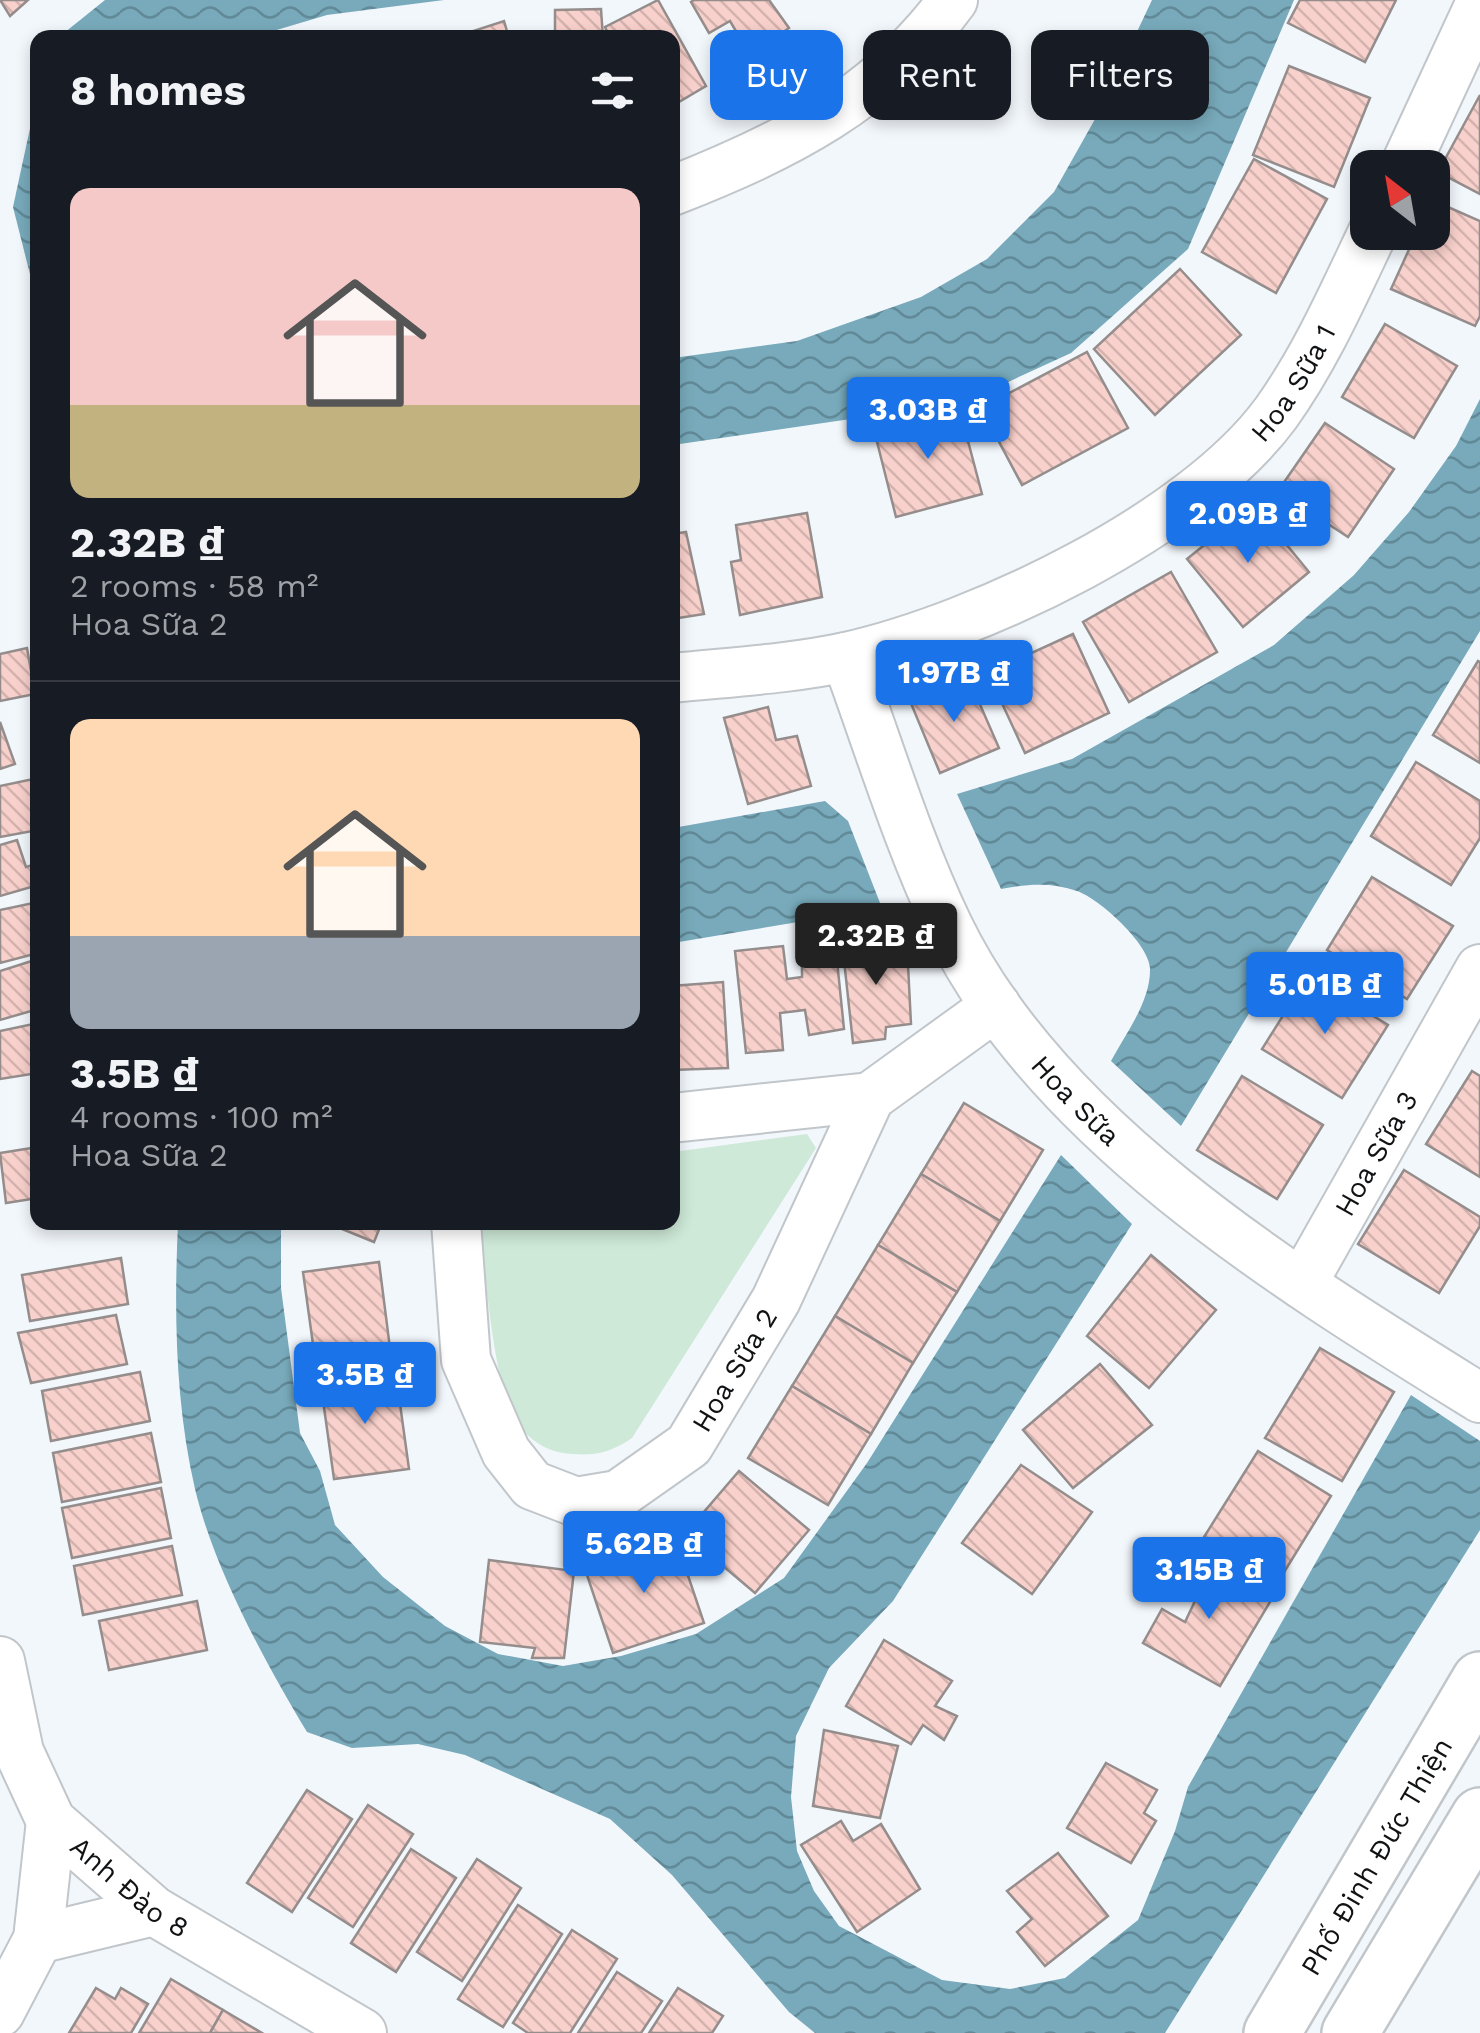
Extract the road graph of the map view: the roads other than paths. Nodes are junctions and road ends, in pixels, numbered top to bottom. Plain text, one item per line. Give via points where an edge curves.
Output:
1 (952, 0) edge
2 (1480, 4) edge
3 (1412, 150) edge
4 (680, 189) edge
5 (1365, 250) edge
6 (846, 657) junction
7 (680, 677) edge
8 (1480, 970) edge
9 (996, 1006) junction
10 (870, 1098) junction
11 (680, 1117) edge
12 (457, 1230) edge
13 (1302, 1284) junction
14 (1480, 1398) edge
15 (0, 1661) edge
16 (1480, 1680) edge
17 (1480, 1816) edge
18 (51, 1822) junction
19 (154, 1910) junction
20 (38, 1939) junction
21 (0, 2012) edge
22 (362, 2033) edge
23 (1272, 2033) edge
24 (1350, 2033) edge

1 - 4 street via 876,85 766,154
2 - 3 street
5 - 6 street, Hoa Sữa 1 via 1319,347 1274,416 1220,471 1151,524 1086,562 928,631
6 - 7 street, Hoa Sữa 1
6 - 9 street, Hoa Sữa via 948,926
8 - 13 street, Hoa Sữa 3
9 - 10 street, Hoa Sữa 2
9 - 13 street, Hoa Sữa via 1135,1158
10 - 11 street
10 - 12 street, Hoa Sữa 2 via 776,1300 689,1445 618,1495 576,1502 532,1486 506,1452 466,1360
13 - 14 street, Hoa Sữa
15 - 18 street, Anh Đào 8 via 18,1752
16 - 23 street, Phố Đinh Đức Thiện
17 - 24 street
18 - 19 street, Anh Đào 8
18 - 20 street
19 - 20 street
19 - 22 street, Anh Đào 8
20 - 21 street

